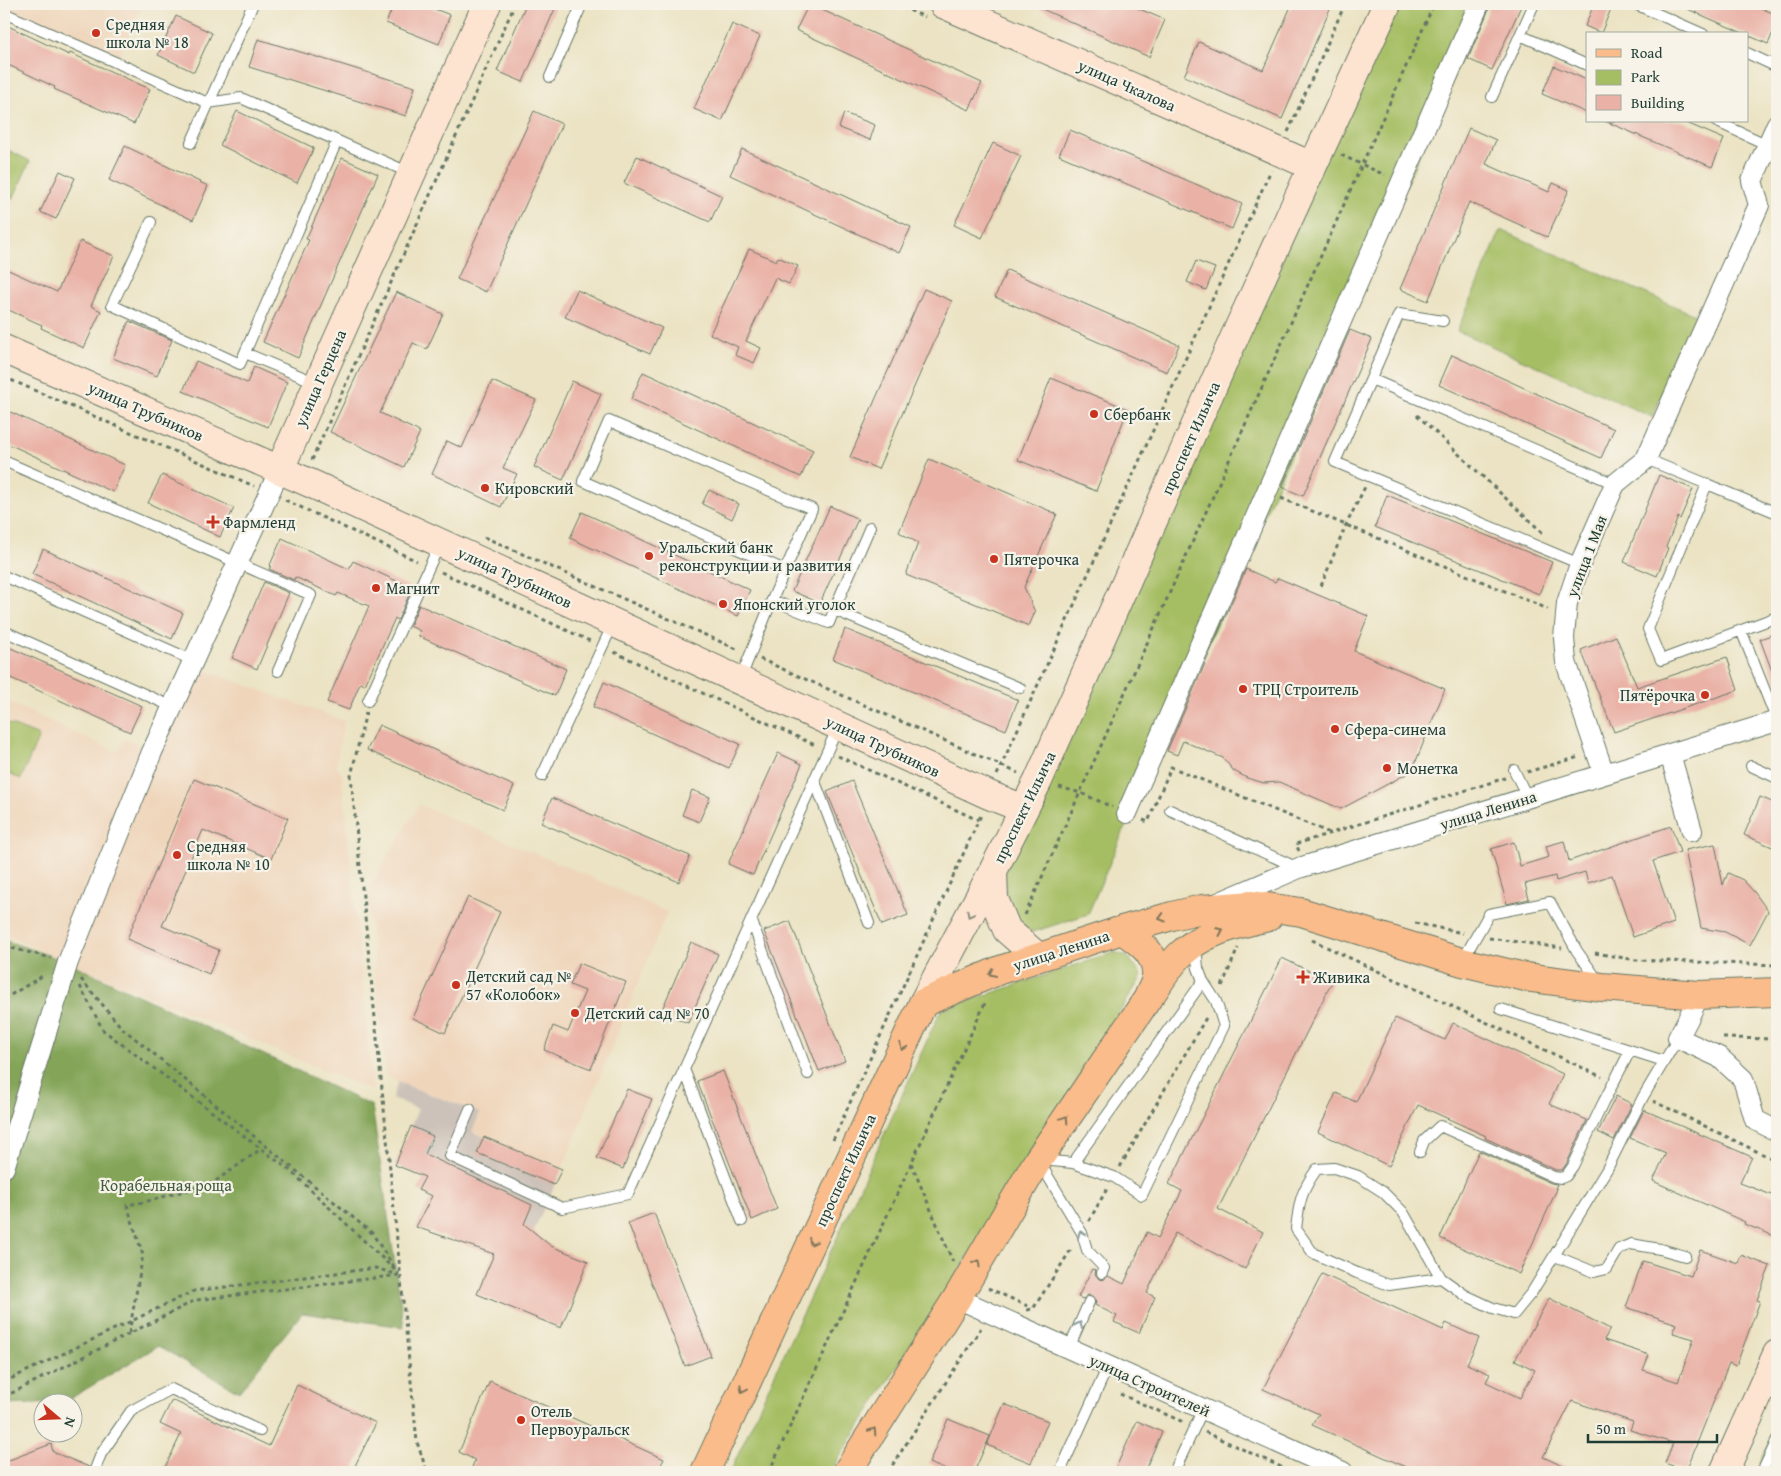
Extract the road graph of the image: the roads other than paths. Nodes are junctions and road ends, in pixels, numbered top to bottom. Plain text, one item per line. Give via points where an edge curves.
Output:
1 (253, 4) edge
2 (487, 4) edge
3 (582, 4) edge
4 (943, 4) edge
5 (1387, 4) edge
6 (1479, 4) edge
7 (1534, 4) edge
8 (1635, 4) edge
9 (4, 13) edge
10 (1698, 32) edge
11 (1520, 35) junction
12 (1748, 55) edge
13 (1586, 65) edge
14 (1777, 67) edge
15 (550, 77) dead end
16 (1492, 97) dead end
17 (208, 103) junction
18 (1717, 122) edge
19 (1777, 124) edge
20 (337, 140) junction
21 (191, 143) dead end
22 (1768, 144) junction
23 (1312, 166) junction
24 (412, 173) junction
25 (151, 222) dead end
26 (1443, 321) dead end
27 (4, 349) edge
28 (244, 353) junction
29 (1371, 379) junction
30 (318, 384) junction
31 (1646, 459) junction
32 (4, 461) edge
33 (296, 478) junction
34 (1616, 484) junction
35 (1707, 484) junction
36 (1777, 513) edge
37 (870, 527) dead end
38 (434, 554) junction
39 (238, 562) junction
40 (1576, 562) junction
41 (785, 570) junction
42 (4, 576) edge
43 (772, 600) junction
44 (834, 610) junction
45 (1777, 617) edge
46 (1741, 630) junction
47 (4, 631) edge
48 (608, 635) junction
49 (194, 661) junction
50 (278, 672) dead end
51 (740, 681) junction
52 (1020, 688) dead end
53 (368, 701) road end
54 (173, 707) junction
55 (1777, 721) edge
56 (838, 726) junction
57 (1670, 754) junction
58 (1751, 766) dead end
59 (1515, 773) road end
60 (1604, 774) junction
61 (542, 776) dead end
62 (1777, 778) edge
63 (814, 780) junction
64 (1527, 797) junction
65 (1024, 809) junction
66 (1170, 810) dead end
67 (1132, 815) road end
68 (1692, 831) dead end
69 (1302, 867) junction
70 (993, 871) junction
71 (1202, 909) junction
72 (1294, 911) junction
73 (751, 919) junction
74 (869, 923) dead end
75 (1122, 930) junction
76 (1196, 944) junction
77 (1038, 957) junction
78 (1462, 962) junction
79 (1203, 981) junction
80 (1602, 987) junction
81 (1777, 992) edge
82 (1698, 995) junction
83 (1148, 998) junction
84 (923, 1003) junction
85 (1502, 1008) dead end
86 (1678, 1038) junction
87 (1630, 1051) junction
88 (1664, 1061) junction
89 (684, 1069) junction
90 (808, 1074) dead end
91 (470, 1109) dead end
92 (1777, 1131) edge
93 (1420, 1152) dead end
94 (1038, 1160) junction
95 (1072, 1163) junction
96 (4, 1168) edge
97 (742, 1222) dead end
98 (1554, 1256) junction
99 (1685, 1256) dead end
100 (1102, 1274) dead end
101 (1441, 1278) junction
102 (957, 1298) junction
103 (1089, 1302) dead end
104 (1069, 1348) junction
105 (1108, 1366) junction
106 (1775, 1368) edge
107 (1203, 1409) junction
108 (260, 1431) dead end
109 (1777, 1440) edge
110 (94, 1472) edge
111 (705, 1472) edge
112 (847, 1472) edge
113 (1060, 1472) edge
114 (1174, 1472) edge
115 (1343, 1472) edge
116 (1724, 1472) edge
117 (1762, 1472) edge

1 - 17 lane
2 - 24 street, улица Герцена
3 - 15 lane
4 - 23 street, улица Чкалова
5 - 23 street, проспект Ильича
6 - 67 street via 1267,492
7 - 11 lane
8 - 10 lane
9 - 17 lane
11 - 13 lane
11 - 16 lane
12 - 14 lane
17 - 20 lane via 241,98
17 - 21 lane
18 - 22 lane
19 - 22 street
20 - 24 lane
20 - 28 lane
22 - 31 street via 1752,181 1759,205
23 - 65 street, проспект Ильича
24 - 30 street, улица Герцена
25 - 28 lane via 112,305 240,364
26 - 29 lane via 1400,314
27 - 33 street, улица Трубников
28 - 30 lane
29 - 34 lane
29 - 40 lane via 1335,462
30 - 33 street, улица Герцена
31 - 34 street
31 - 35 lane
32 - 39 lane
33 - 38 street, улица Трубников
33 - 39 street, улица Герцена
34 - 40 street, улица 1 Мая
35 - 36 lane
35 - 46 lane via 1648,629 1661,660
37 - 44 lane
38 - 48 street, улица Трубников
38 - 53 lane
39 - 49 street, улица Герцена
39 - 50 lane via 311,594
40 - 60 street, улица 1 Мая via 1567,603 1566,662
41 - 41 lane via 812,508 609,421 583,481
41 - 43 lane
42 - 49 lane
43 - 44 lane via 828,623
43 - 51 lane
44 - 52 lane
45 - 46 lane
46 - 55 lane
47 - 54 lane
48 - 51 street, улица Трубников
48 - 61 lane
49 - 54 street, улица Герцена
51 - 56 street, улица Трубников
54 - 96 street, улица Герцена via 68,962
55 - 57 street, улица Ленина
56 - 63 lane
56 - 65 street, улица Трубников
57 - 60 street, улица Ленина
57 - 68 street
58 - 62 lane
59 - 64 lane
60 - 64 street, улица Ленина
63 - 73 lane
63 - 74 lane
64 - 69 street, улица Ленина
65 - 70 street, проспект Ильича
66 - 69 lane
69 - 71 street, улица Ленина
70 - 77 street, проспект Ильича via 994,899 1007,930
70 -> 84 street, проспект Ильича
71 - 72 main road, улица Ленина via 1252,905
71 -> 75 main road, улица Ленина
76 -> 72 main road, улица Ленина via 1237,924
72 - 78 main road, улица Ленина
73 - 89 lane
73 - 90 lane
75 - 77 main road, улица Ленина
75 - 83 main road via 1150,952 1155,964 1156,976
76 - 79 lane
76 - 83 main road, улица Ленина via 1180,955
77 -> 84 main road, улица Ленина
78 - 80 main road, улица Ленина via 1525,977
78 - 80 lane via 1489,914 1550,902
79 - 95 lane
79 - 95 lane via 1216,1001 1224,1026 1142,1194 1114,1177
80 - 82 main road, улица Ленина
81 - 82 main road, улица Ленина
82 - 86 street
94 -> 83 main road
84 -> 111 main road, проспект Ильича
85 - 87 lane
86 - 88 lane
86 - 92 street via 1719,1057 1743,1079 1755,1120
87 - 88 lane
87 - 93 lane via 1574,1166 1566,1176 1554,1177 1440,1126 1424,1141
88 - 98 lane via 1607,1169
89 - 91 lane via 628,1194 562,1208 450,1156
89 - 97 lane
94 - 95 lane
94 - 100 lane via 1082,1233 1087,1250 1104,1268
102 -> 94 main road
98 - 99 lane via 1594,1272 1607,1269 1619,1250 1631,1244
98 - 101 lane via 1514,1314 1465,1295
101 - 101 lane via 1403,1212 1383,1192 1358,1176 1334,1168 1317,1169 1306,1184 1296,1229 1313,1253 1389,1285
102 - 104 street, улица Строителей via 991,1324
112 -> 102 main road
104 -> 103 lane
104 - 105 street, улица Строителей
105 - 107 street, улица Строителей
105 - 113 lane
106 - 116 street
107 - 114 lane
107 - 115 street, улица Строителей
108 - 110 lane via 171,1389 131,1411 101,1454
109 - 117 lane

